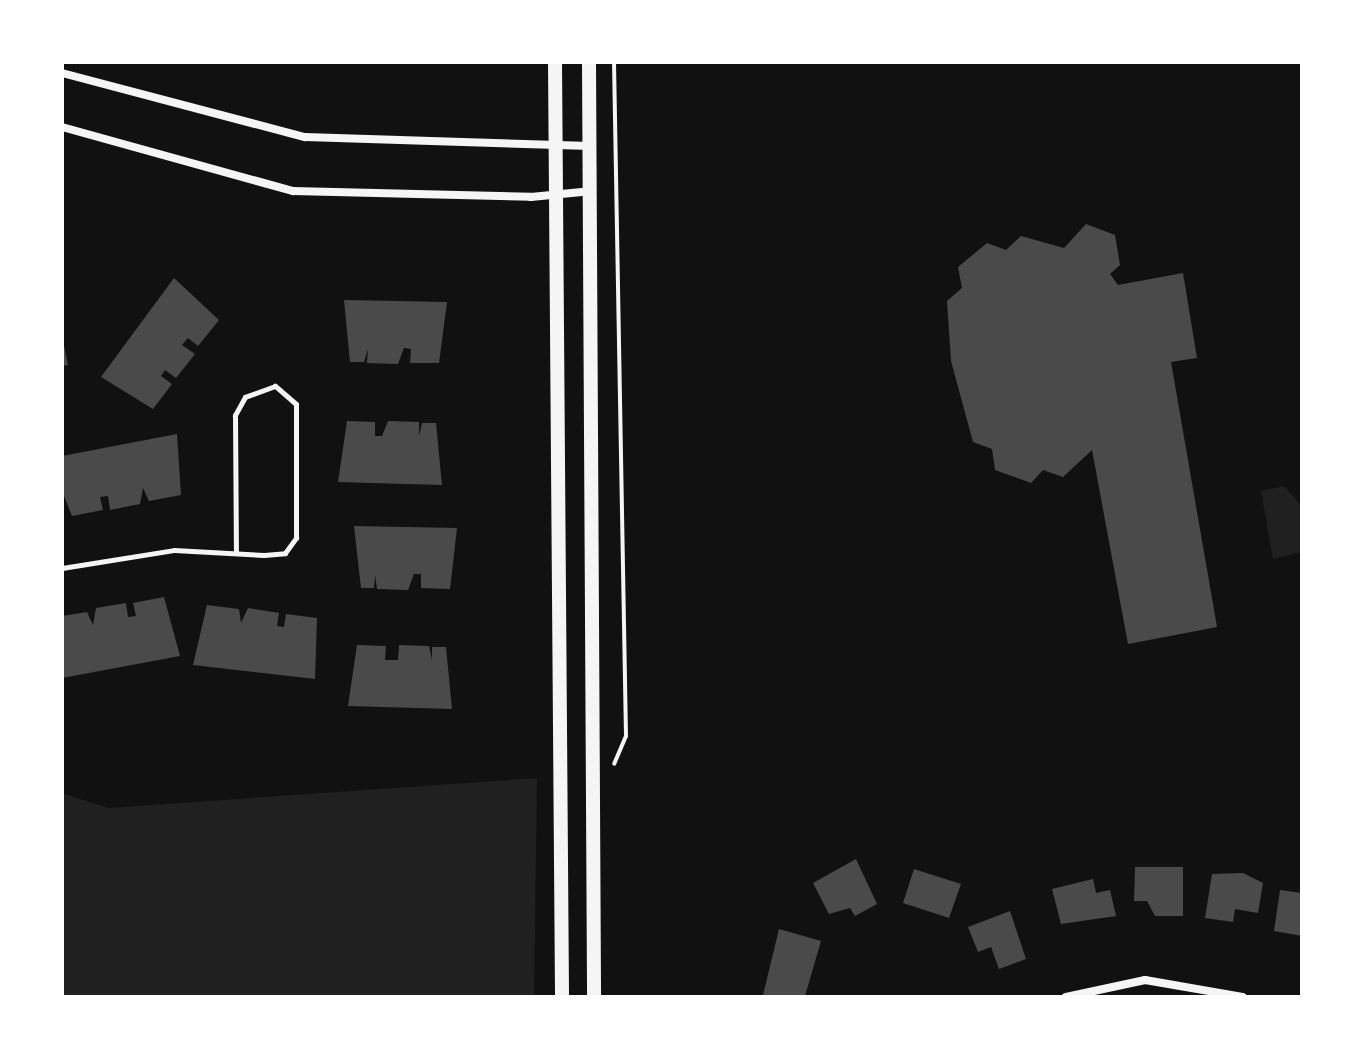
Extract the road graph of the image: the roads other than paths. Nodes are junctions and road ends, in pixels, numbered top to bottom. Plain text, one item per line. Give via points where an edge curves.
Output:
1 (555, 62) edge
2 (589, 62) edge
3 (62, 73) edge
4 (62, 127) edge
5 (555, 144) junction
6 (590, 146) junction
7 (592, 191) junction
8 (554, 195) junction
9 (236, 552) junction
10 (62, 568) edge
11 (562, 997) edge
12 (594, 997) edge
13 (1066, 997) edge
14 (1243, 997) edge

1 - 5 main road
2 - 6 main road
3 - 5 street via 305,137
4 - 8 street via 293,191
5 - 6 street
5 - 8 main road
6 - 7 main road
7 - 8 street
7 - 12 main road
8 - 11 main road
9 - 9 lane via 235,415 245,397 275,386 296,404 296,538 285,553
9 - 10 lane via 174,550
13 - 14 street via 1145,980

